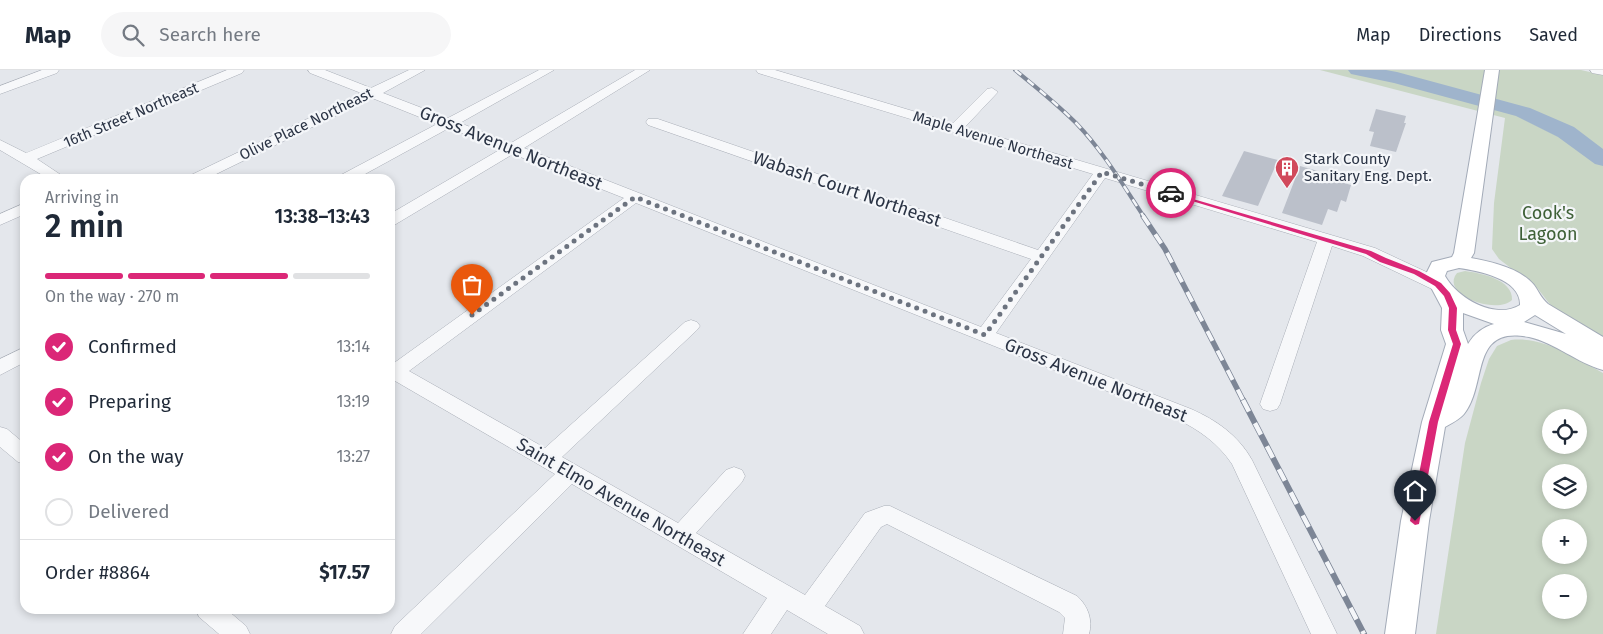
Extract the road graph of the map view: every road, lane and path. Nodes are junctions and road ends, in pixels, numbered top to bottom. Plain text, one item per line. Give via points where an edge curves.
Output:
1 (53, 70) edge
2 (238, 70) edge
3 (314, 70) edge
4 (419, 70) edge
5 (548, 70) edge
6 (644, 70) edge
7 (762, 70) edge
8 (1492, 70) edge
9 (1596, 70) edge
10 (1603, 72) edge
11 (0, 90) edge
12 (992, 92) dead end
13 (372, 93) junction
14 (653, 122) dead end
15 (448, 124) junction
16 (956, 128) junction
17 (0, 144) edge
18 (511, 149) junction
19 (25, 159) junction
20 (1102, 172) junction
21 (51, 174) edge
22 (204, 174) edge
23 (353, 174) edge
24 (635, 197) junction
25 (20, 210) edge
26 (395, 218) edge
27 (0, 220) edge
28 (1468, 230) junction
29 (1326, 239) junction
30 (1042, 257) junction
31 (1496, 270) junction
32 (1447, 277) junction
33 (1532, 302) junction
34 (1509, 316) junction
35 (692, 326) dead end
36 (985, 335) junction
37 (1457, 344) junction
38 (1603, 348) edge
39 (1603, 354) edge
40 (20, 357) edge
41 (1603, 362) edge
42 (0, 368) edge
43 (395, 369) edge
44 (395, 371) edge
45 (1270, 404) dead end
46 (1434, 422) junction
47 (0, 434) edge
48 (20, 452) edge
49 (546, 459) junction
50 (570, 473) junction
51 (734, 476) dead end
52 (884, 515) joint
53 (680, 536) junction
54 (783, 596) junction
55 (808, 610) junction
56 (214, 614) edge
57 (1077, 624) edge
58 (237, 634) edge
59 (404, 634) edge
60 (756, 634) edge
61 (851, 634) edge
62 (1324, 634) edge
63 (1400, 634) edge

1 - 11 street
2 - 19 street, 16th Street Northeast
3 - 13 street, Gross Avenue Northeast
4 - 13 street, Olive Place Northeast
5 - 15 street
6 - 18 street
7 - 16 street, Maple Avenue Northeast
8 - 28 main road
9 - 10 street
12 - 16 street
13 - 15 street, Gross Avenue Northeast
13 - 22 street, Olive Place Northeast
14 - 30 street, Wabash Court Northeast
15 - 18 street, Gross Avenue Northeast
15 - 23 street
16 - 20 street, Maple Avenue Northeast
17 - 19 street
18 - 24 street, Gross Avenue Northeast
18 - 26 street
19 - 21 street
20 - 29 street, Maple Avenue Northeast
20 - 30 street
24 - 36 street, Gross Avenue Northeast
24 - 43 street
25 - 27 street
28 - 31 main road
28 - 32 main road via 1464,253
29 - 32 street, Maple Avenue Northeast via 1369,252 1416,272
29 - 45 street
30 - 36 street
31 - 32 main road via 1480,265
31 - 33 main road via 1523,286
32 - 34 main road via 1472,309
32 - 37 main road via 1453,308 1452,330
33 - 34 main road via 1529,310
33 - 38 main road
34 - 37 main road via 1483,321
34 - 39 main road via 1559,331
35 - 49 street
36 - 62 street, Gross Avenue Northeast via 1184,414 1223,436 1241,460
37 - 46 main road
40 - 42 street
41 - 46 main road via 1542,333 1514,328 1493,331 1478,343 1456,406
44 - 49 street, Saint Elmo Avenue Northeast
46 - 63 main road via 1415,521
47 - 48 street
49 - 50 street, Saint Elmo Avenue Northeast
50 - 53 street, Saint Elmo Avenue Northeast
50 - 59 street
51 - 53 street
52 - 55 street via 873,520
52 - 57 street via 896,516 1068,604
53 - 54 street, Saint Elmo Avenue Northeast
54 - 55 street, Saint Elmo Avenue Northeast
54 - 60 street
55 - 61 street, Saint Elmo Avenue Northeast
56 - 58 street

